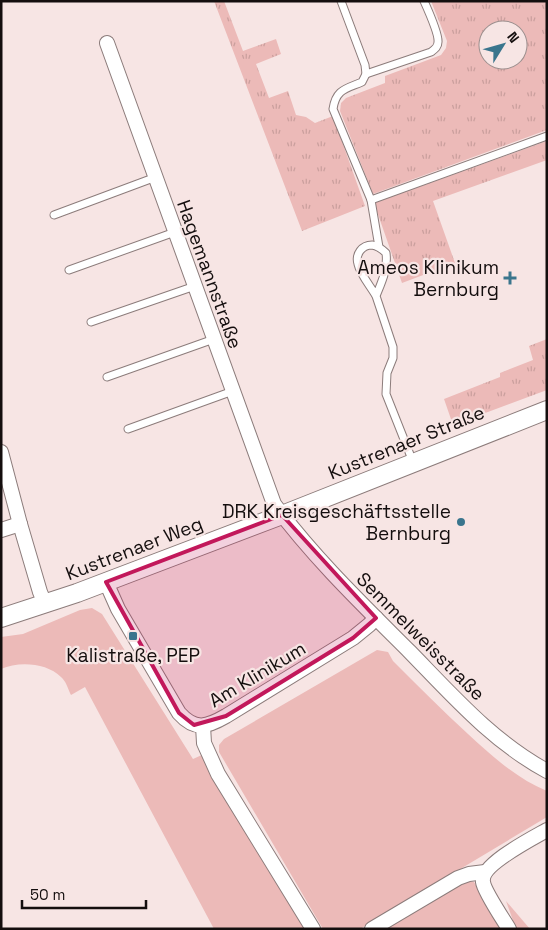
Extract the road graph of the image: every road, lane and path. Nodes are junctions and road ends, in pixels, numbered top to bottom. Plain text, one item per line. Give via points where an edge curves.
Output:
1 (341, 1) edge
2 (424, 1) edge
3 (107, 44) dead end
4 (366, 74) junction
5 (547, 136) edge
6 (156, 177) junction
7 (371, 200) junction
8 (54, 215) dead end
9 (175, 232) junction
10 (379, 247) junction
11 (69, 270) dead end
12 (195, 286) junction
13 (376, 296) junction
14 (91, 322) dead end
15 (214, 339) junction
16 (107, 377) dead end
17 (233, 391) junction
18 (547, 410) edge
19 (128, 429) dead end
20 (1, 452) edge
21 (413, 462) junction
22 (282, 515) junction
23 (20, 524) junction
24 (1, 530) edge
25 (106, 582) junction
26 (45, 604) junction
27 (1, 618) edge
28 (376, 618) junction
29 (203, 726) junction
30 (547, 771) edge
31 (547, 830) edge
32 (485, 872) junction
33 (313, 929) edge
34 (372, 929) edge
35 (510, 929) edge

1 - 4 lane
2 - 4 lane via 438,36 436,48
3 - 6 street, Hagemannstraße
4 - 7 lane via 362,82 340,92 334,99 334,109
5 - 7 lane
6 - 8 lane
6 - 9 street, Hagemannstraße
7 - 10 lane
9 - 11 lane
9 - 12 street, Hagemannstraße
10 - 13 lane via 386,253 387,263
10 - 13 lane via 363,247 358,254 358,264
12 - 14 lane
12 - 15 street, Hagemannstraße
13 - 21 lane via 394,347 387,373 386,394
15 - 16 lane
15 - 17 street, Hagemannstraße
17 - 19 lane
17 - 22 street, Hagemannstraße via 274,504
18 - 21 street, Kustrenaer Straße
20 - 23 street
21 - 22 street, Kustrenaer Straße
22 - 25 street, Kustrenaer Weg
22 - 28 street, Semmelweisstraße
23 - 24 street
23 - 26 street
25 - 26 street, Kustrenaer Weg
25 - 29 street, Am Klinikum via 179,713 186,721
26 - 27 street, Kustrenaer Weg
28 - 29 street, Am Klinikum via 344,643 226,716
28 - 30 street, Semmelweisstraße via 479,721 503,742
29 - 33 street via 204,743 218,774
31 - 32 street via 503,856
32 - 34 street via 458,878
32 - 35 street via 482,880 486,890

